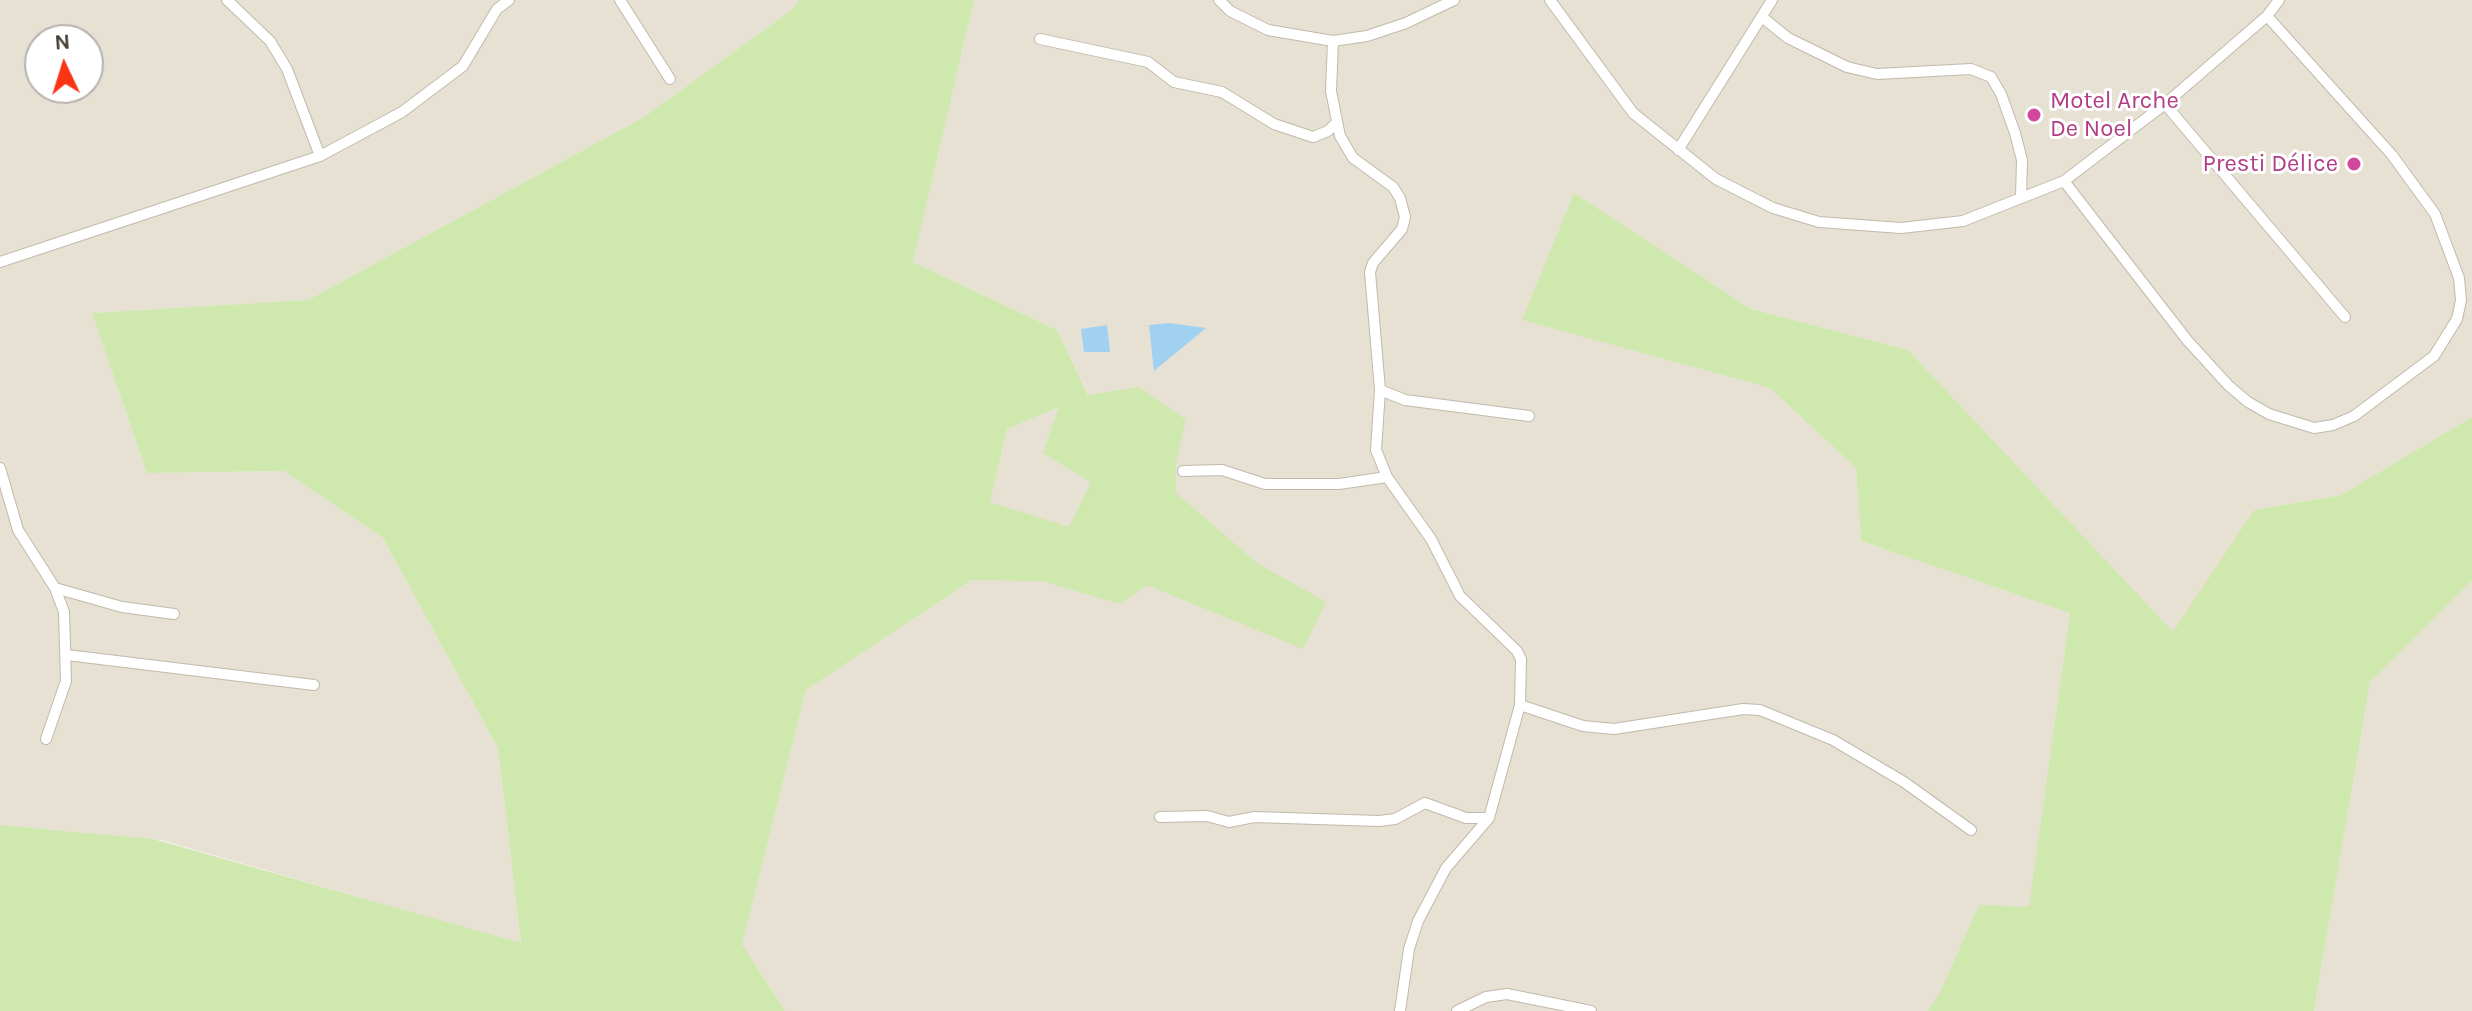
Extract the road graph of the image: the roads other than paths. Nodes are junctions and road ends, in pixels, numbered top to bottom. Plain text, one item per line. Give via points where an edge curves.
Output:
1 (227, 0) edge
2 (509, 0) edge
3 (620, 0) edge
4 (1219, 0) edge
5 (1454, 0) edge
6 (1550, 0) edge
7 (1772, 0) edge
8 (2279, 0) edge
9 (2267, 16) junction
10 (1762, 17) junction
11 (1040, 39) dead end
12 (1333, 41) junction
13 (670, 79) dead end
14 (2165, 104) junction
15 (1335, 124) junction
16 (1678, 150) junction
17 (320, 156) junction
18 (2064, 181) junction
19 (2021, 197) junction
20 (0, 263) edge
21 (2345, 317) dead end
22 (1380, 390) junction
23 (1529, 416) dead end
24 (0, 468) edge
25 (1183, 471) dead end
26 (1387, 477) junction
27 (5, 509) edge
28 (55, 588) junction
29 (174, 614) dead end
30 (67, 655) junction
31 (314, 685) dead end
32 (1520, 705) junction
33 (46, 739) dead end
34 (1160, 817) dead end
35 (1489, 818) junction
36 (1971, 830) dead end
37 (1400, 1011) edge
38 (1457, 1011) edge
39 (1591, 1011) edge

1 - 17 street via 270,41 287,69
2 - 17 street via 497,9 463,66 402,112
3 - 13 street
4 - 12 street via 1268,30
5 - 12 street via 1406,23
6 - 16 street via 1633,113
7 - 10 street
8 - 9 street
9 - 14 street
9 - 18 street via 2392,155 2435,214 2459,278 2461,300 2457,319 2434,356 2367,408 2333,425 2314,428 2269,414 2229,386 2187,340
10 - 16 street
10 - 19 street via 1788,38 1847,67 1877,74 1971,69 1991,77 2022,160
11 - 15 street via 1148,62 1174,82 1222,92 1274,124 1313,137
12 - 15 street
14 - 18 street
14 - 21 street
15 - 22 street via 1353,158 1393,187 1405,217 1370,272
16 - 19 street via 1745,195 1819,222 1940,225 1989,213
17 - 20 street
18 - 19 street
22 - 23 street via 1405,400
22 - 26 street via 1376,450
24 - 27 street
25 - 26 street via 1222,470 1265,484 1339,484
26 - 32 street via 1431,539 1460,596 1517,651
27 - 28 street
28 - 29 street via 122,607
28 - 30 street via 64,612
30 - 31 street
30 - 33 street via 66,681
32 - 35 street
32 - 36 street via 1583,726 1614,729 1760,710 1833,740
34 - 35 street via 1379,821 1425,803 1466,818
35 - 37 street via 1446,868 1418,921
38 - 39 street via 1507,994

